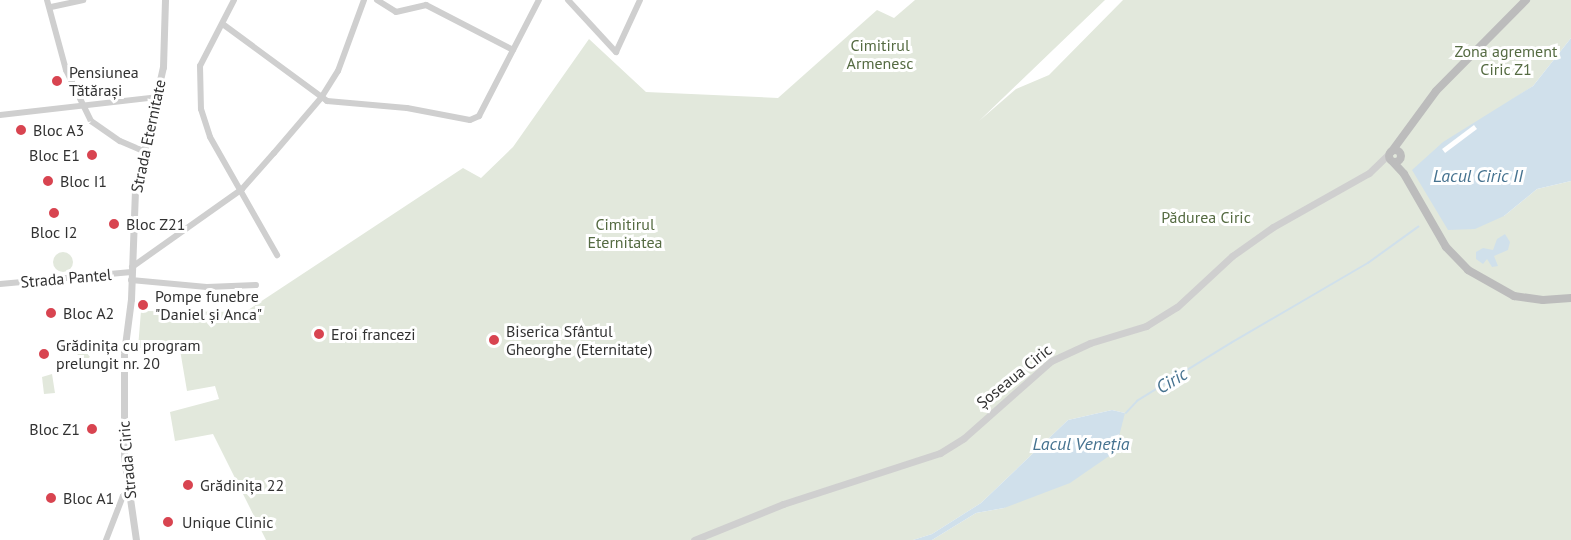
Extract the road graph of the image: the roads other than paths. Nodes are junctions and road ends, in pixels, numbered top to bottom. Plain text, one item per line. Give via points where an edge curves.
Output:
1 (47, 0) edge
2 (83, 0) edge
3 (165, 0) edge
4 (234, 0) edge
5 (364, 0) edge
6 (377, 0) edge
7 (539, 0) edge
8 (568, 0) edge
9 (640, 0) edge
10 (1526, 0) edge
11 (51, 7) junction
12 (224, 25) junction
13 (513, 50) junction
14 (157, 97) junction
15 (321, 98) junction
16 (82, 106) junction
17 (0, 115) edge
18 (144, 151) junction
19 (1395, 156) junction
20 (242, 189) junction
21 (277, 255) dead end
22 (131, 273) junction
23 (0, 284) edge
24 (256, 285) dead end
25 (1571, 298) edge
26 (124, 344) joint
27 (128, 491) junction
28 (106, 540) edge
29 (136, 540) edge
30 (694, 540) edge

1 - 11 street
2 - 11 street
3 - 14 street, Strada Eternitate via 165,55
4 - 12 street
5 - 15 street via 338,71
6 - 13 street via 396,12 426,5
7 - 13 street
8 - 9 street via 616,52
10 - 19 main road via 1436,91 1402,136
11 - 16 street via 66,70
12 - 15 street
12 - 20 street via 200,66 201,109 210,137
13 - 15 street via 473,119 400,107 341,105
14 - 16 street
14 - 18 street, Strada Eternitate
15 - 20 street
16 - 17 street
16 - 18 street via 98,127
18 - 22 street, Strada Eternitate via 135,192
19 - 25 main road via 1446,247 1468,270 1514,296
19 - 30 street, Șoseaua Ciric via 1273,227 1232,256 1177,308 1146,326 1080,347 1051,361 964,438 940,453 783,504
20 - 21 street
20 - 22 street
22 - 23 street, Strada Pantel
22 - 24 street, Strada Pantel via 221,288
22 - 26 street, Strada Eternitate
26 - 27 street, Strada Ciric via 122,425
27 - 28 street
27 - 29 street, Strada Ciric

